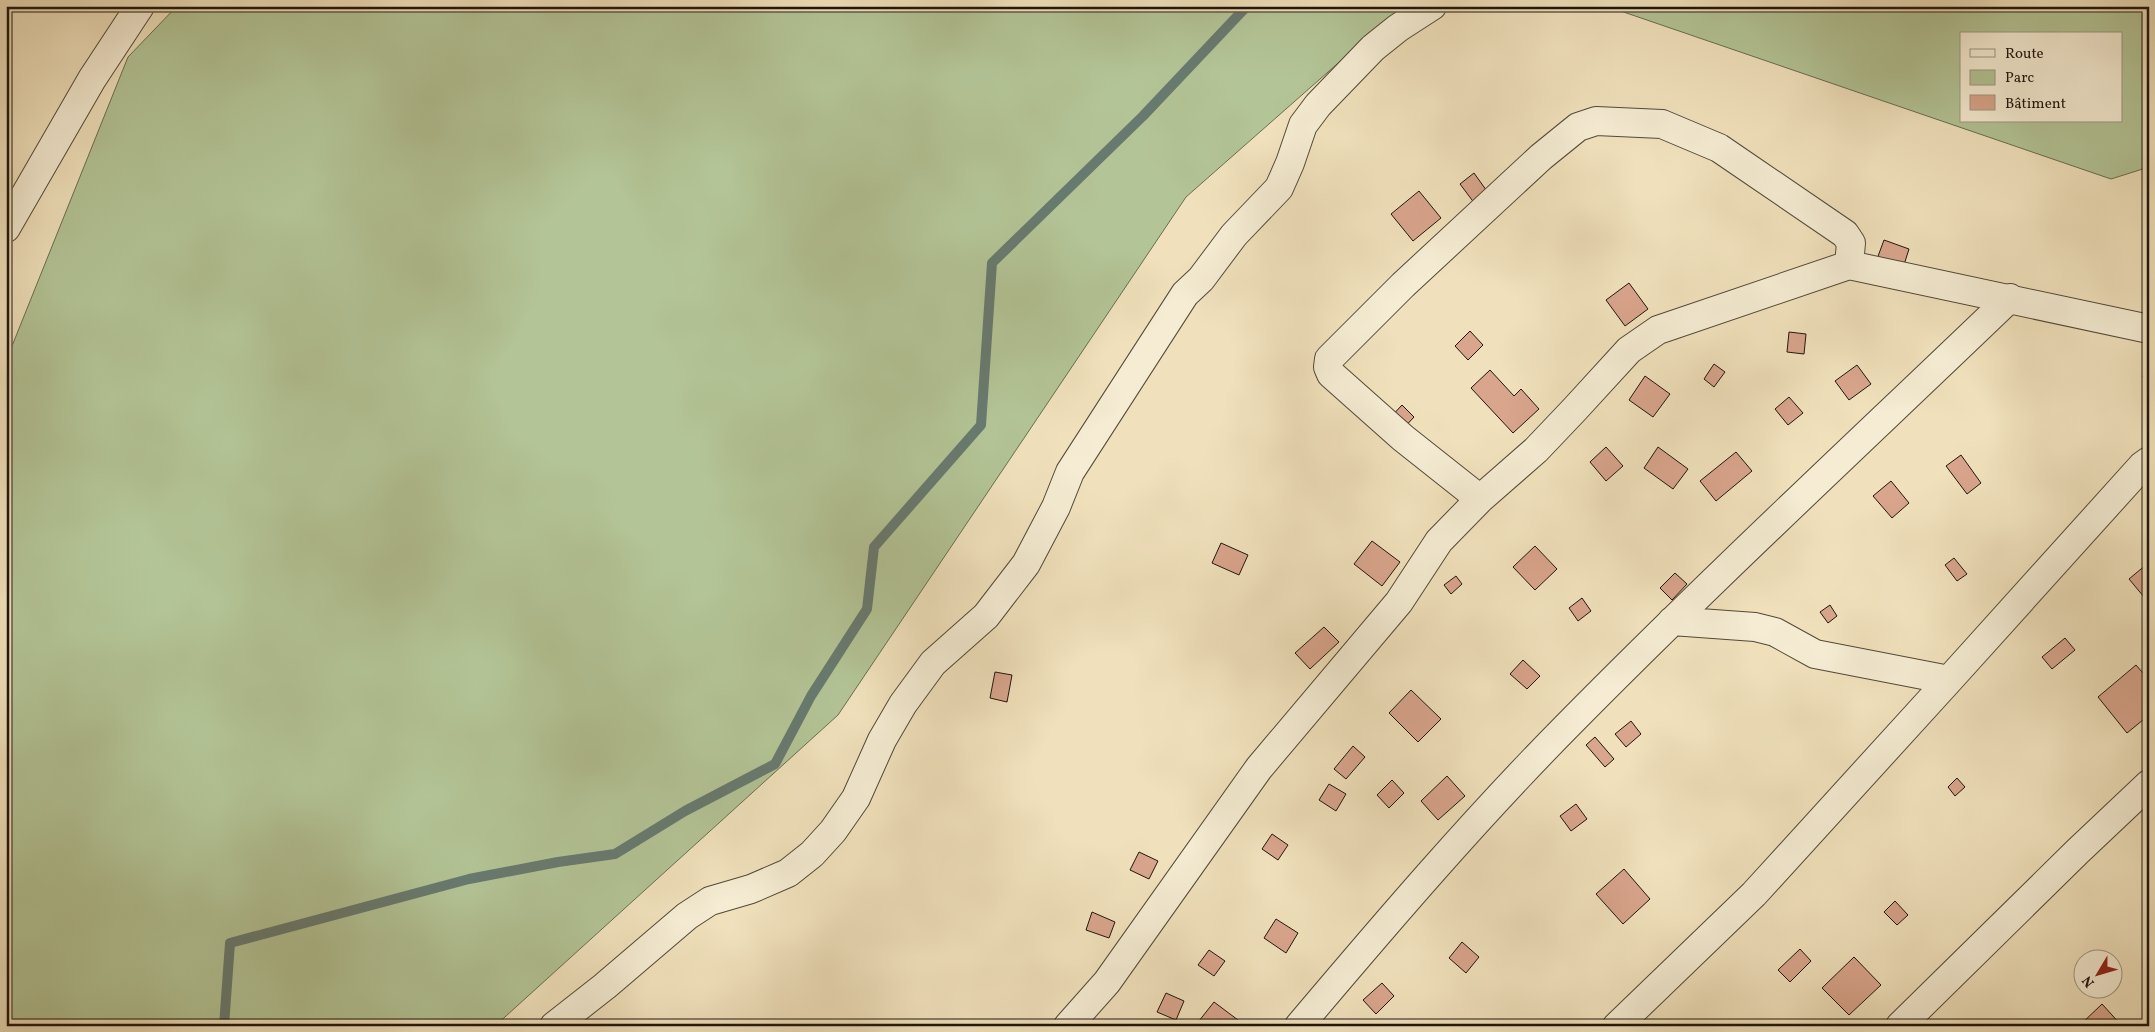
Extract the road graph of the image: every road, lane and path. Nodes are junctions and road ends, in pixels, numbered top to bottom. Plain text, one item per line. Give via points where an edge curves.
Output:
1 (140, 6) edge
2 (1432, 6) edge
3 (6, 228) edge
4 (1849, 265) junction
5 (2010, 298) junction
6 (2149, 329) edge
7 (2149, 461) edge
8 (1480, 499) junction
9 (1672, 621) junction
10 (1949, 680) junction
11 (2149, 784) edge
12 (554, 1026) edge
13 (1068, 1026) edge
14 (1299, 1026) edge
15 (1617, 1026) edge
16 (1900, 1026) edge

1 - 3 street via 92,79
2 - 12 street via 1373,48 1303,125 1279,188 1234,235 1202,279 1185,294 1070,472 1026,564 986,616 933,663 903,704 882,740 856,798 833,831 788,873 751,889 710,901 687,916
4 - 5 street
4 - 8 street via 1658,330 1629,350 1576,410
4 - 8 street via 1851,243 1845,234 1719,148 1662,124 1596,121 1578,127 1540,157 1329,359 1328,367 1332,374 1403,438
5 - 6 street
5 - 9 street
7 - 10 street
8 - 13 street via 1439,541 1399,602 1259,768 1107,982
9 - 10 street via 1755,627 1775,632 1815,654
9 - 14 street via 1566,726 1420,885
10 - 15 street via 1754,894
11 - 16 street

